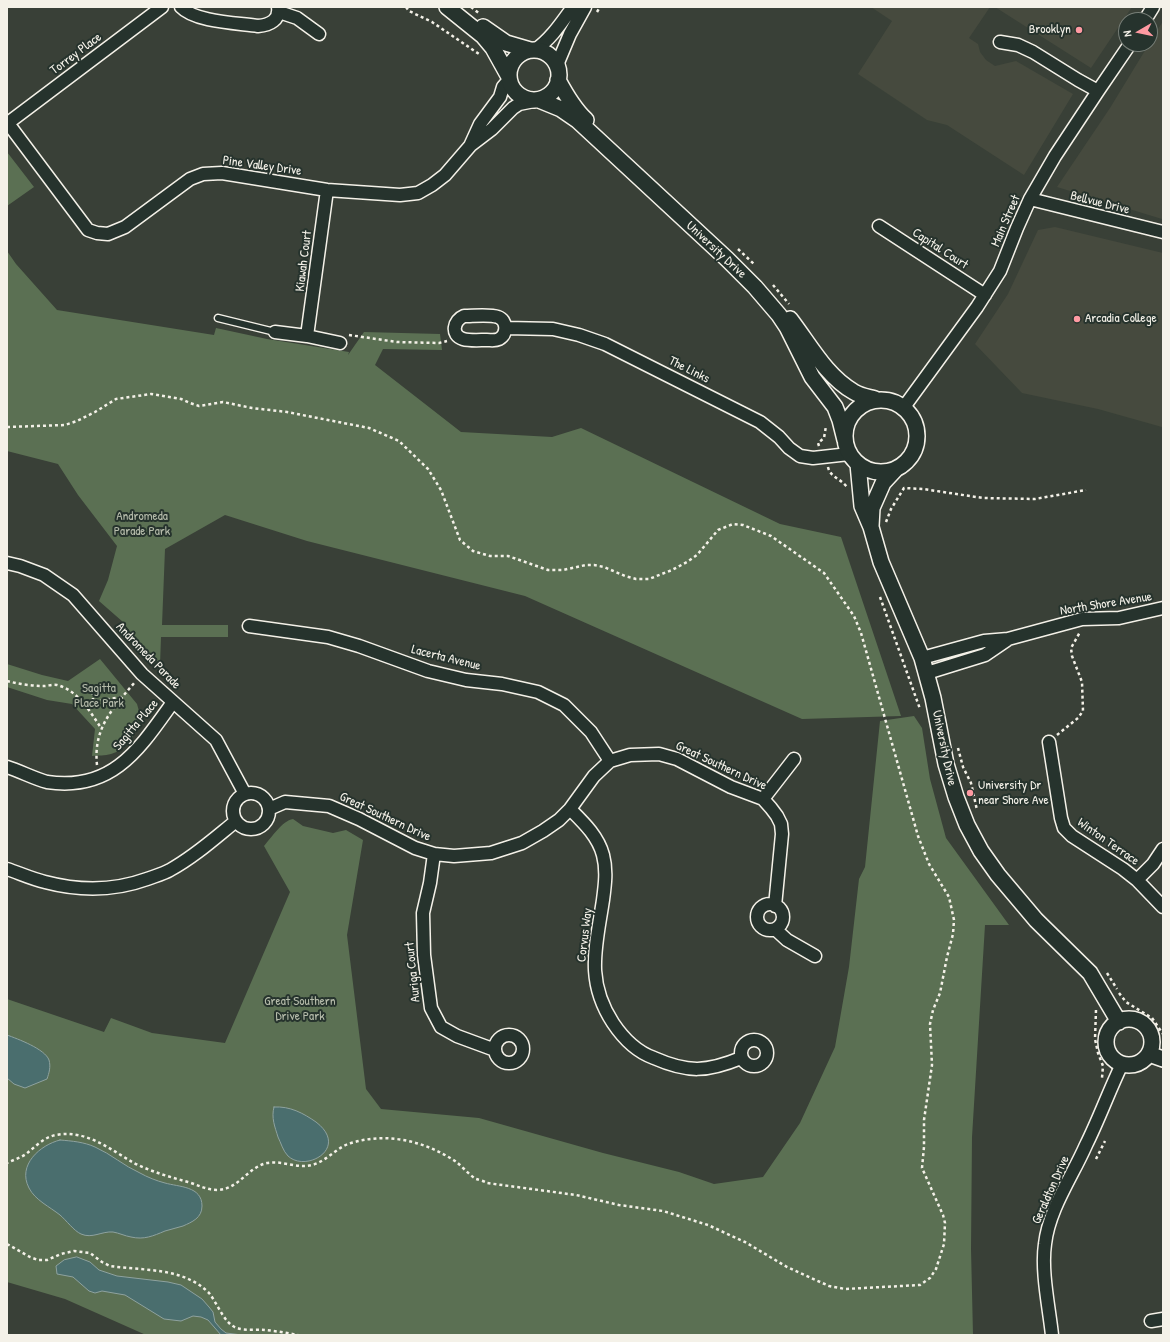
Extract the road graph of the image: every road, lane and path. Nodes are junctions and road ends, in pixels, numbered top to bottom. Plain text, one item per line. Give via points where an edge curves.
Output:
1 (162, 7) edge
2 (181, 7) edge
3 (406, 7) edge
4 (447, 7) edge
5 (459, 7) edge
6 (573, 7) edge
7 (585, 7) edge
8 (278, 10) edge
9 (319, 34) dead end
10 (1000, 42) dead end
11 (533, 50) junction
12 (1125, 52) edge
13 (481, 55) dead end
14 (558, 72) junction
15 (508, 77) junction
16 (1098, 91) junction
17 (537, 100) junction
18 (7, 123) edge
19 (470, 146) junction
20 (327, 190) junction
21 (1030, 199) junction
22 (879, 226) dead end
23 (1163, 232) edge
24 (733, 244) dead end
25 (755, 266) dead end
26 (770, 282) dead end
27 (985, 295) junction
28 (792, 307) dead end
29 (218, 318) dead end
30 (506, 328) junction
31 (275, 332) joint
32 (307, 336) junction
33 (458, 336) junction
34 (336, 342) joint
35 (875, 400) junction
36 (835, 407) junction
37 (904, 407) junction
38 (7, 427) edge
39 (851, 452) junction
40 (824, 457) junction
41 (896, 469) junction
42 (847, 489) dead end
43 (1086, 490) dead end
44 (878, 527) junction
45 (7, 563) edge
46 (878, 593) dead end
47 (1163, 608) edge
48 (1082, 619) junction
49 (249, 626) dead end
50 (1008, 639) junction
51 (922, 658) junction
52 (927, 673) junction
53 (142, 674) junction
54 (7, 681) edge
55 (94, 693) dead end
56 (122, 697) junction
57 (93, 701) junction
58 (173, 702) junction
59 (84, 703) junction
60 (922, 714) dead end
61 (101, 728) junction
62 (1049, 742) joint
63 (957, 745) dead end
64 (794, 759) dead end
65 (610, 761) junction
66 (7, 767) edge
67 (98, 778) junction
68 (245, 794) junction
69 (762, 799) junction
70 (269, 809) junction
71 (570, 809) junction
72 (977, 813) dead end
73 (236, 821) junction
74 (1163, 849) edge
75 (434, 854) junction
76 (7, 869) edge
77 (1137, 880) junction
78 (775, 906) junction
79 (1163, 907) edge
80 (775, 929) junction
81 (816, 956) dead end
82 (1103, 969) dead end
83 (1095, 1004) dead end
84 (1119, 1022) junction
85 (1163, 1034) edge
86 (495, 1050) dead end
87 (1156, 1056) edge
88 (741, 1058) dead end
89 (1122, 1064) junction
90 (1111, 1086) junction
91 (1105, 1141) dead end
92 (1096, 1159) dead end
93 (7, 1164) edge
94 (7, 1244) edge
95 (1163, 1319) edge
96 (1151, 1321) dead end
97 (298, 1335) edge
98 (1052, 1335) edge

1 - 18 street, Torrey Place
2 - 8 street via 202,18 258,26 272,23
3 - 13 path
4 - 15 street via 483,36 493,48
5 - 11 street via 506,43
6 - 11 street via 542,46
7 - 14 street via 570,34
8 - 9 street via 297,18
10 - 16 street via 1018,45 1032,52
11 - 14 street via 548,54
11 - 15 street via 523,52 512,61
12 - 16 street, Main Street
14 - 17 street via 556,87 552,93
14 - 35 street, University Drive via 566,95 584,118 766,288 824,366 839,381 856,393
15 - 17 street via 518,95
15 - 19 street, Pine Valley Drive via 500,97 480,124
16 - 21 street, Main Street
17 - 19 street, Pine Valley Drive via 513,108 492,130
17 - 36 street, University Drive via 561,109 577,120 755,287 779,314 812,377
18 - 20 street, Pine Valley Drive via 88,230 97,233 108,234 125,227 190,180 203,174 222,173
19 - 20 street, Pine Valley Drive via 445,175 418,193 400,195
20 - 32 street, Kiawah Court
21 - 23 street, Bellvue Drive
21 - 27 street, Main Street via 1000,271
22 - 27 street, Capital Court
24 - 25 path
26 - 28 path
27 - 37 street, Main Street
29 - 31 lane
30 - 33 street via 504,335 497,340 464,339
30 - 33 street via 503,321 497,317 464,316 455,324
30 - 40 street, The Links via 553,329 604,344 760,422 800,456
31 - 32 street
32 - 34 street
33 - 34 path via 444,342 398,342 347,334 337,336
35 - 37 street via 885,399
35 - 39 street via 864,403 849,418 845,429
36 - 39 street, University Drive
36 - 40 path via 826,415 824,438 818,443
37 - 41 street via 912,416 917,440 906,462
38 - 93 path via 65,425 95,412 116,399 151,394 181,399 199,406 223,402 369,428 399,441 428,469 441,490 460,540 473,551 490,556 508,556 548,570 594,565 636,579 649,579 687,562 697,555 718,530 732,524 743,524 771,536 824,573 854,616 918,836 929,864 949,897 954,920 940,993 930,1024 932,1065 924,1120 922,1168 943,1215 944,1244 936,1269 930,1278 920,1284 852,1289 829,1286 708,1225 663,1211 619,1205 576,1195 487,1183 434,1150 408,1140 385,1137 350,1143 312,1165 267,1163 235,1184 219,1190 200,1187 149,1171 95,1141 72,1135 56,1135 49,1138
39 - 40 street, The Links
39 - 41 street via 867,469 887,472
39 - 44 street, University Drive via 862,506
40 - 42 path via 830,472
41 - 44 street, University Drive via 883,484 872,508
43 - 44 path via 1035,499 983,498 904,488 886,521
44 - 51 street, University Drive via 881,562
45 - 53 street, Andromeda Parade via 44,575 73,595
46 - 60 path
47 - 48 street, North Shore Avenue via 1119,618
48 - 50 street, North Shore Avenue
48 - 62 path via 1082,628 1071,648 1082,682 1083,711 1074,722
49 - 65 street, Lacerta Avenue via 328,637 466,680 538,692 564,705 590,732
50 - 51 street, North Shore Avenue via 984,641
50 - 52 street, North Shore Avenue via 985,655
51 - 52 street, University Drive
52 - 84 street, University Drive via 946,764 967,826 998,875 1036,920 1090,973
53 - 56 path
53 - 58 street, Andromeda Parade
54 - 59 path via 44,686 55,684 65,688
55 - 57 path
56 - 57 path
56 - 61 path
57 - 59 path
58 - 67 street, Sagitta Place via 144,742 128,759 110,773
58 - 68 street, Andromeda Parade via 216,740
59 - 61 path
61 - 67 path via 96,754
62 - 77 street, Winton Terrace via 1064,828
63 - 72 path via 971,783
64 - 69 street
65 - 69 street, Great Southern Drive via 630,755 659,754 677,759 731,787
65 - 71 street, Great Southern Drive via 594,776
66 - 67 street, Sagitta Place via 46,781 71,783
68 - 70 street via 256,793 261,796
68 - 73 street via 234,806
69 - 78 street, Great Southern Drive via 777,816 781,829
70 - 73 street via 266,820 257,828 246,828
70 - 75 street, Great Southern Drive via 285,802 329,806 359,818 415,848
71 - 75 street, Great Southern Drive via 543,832 506,850 474,855
71 - 88 street, Corvus Way via 596,839 603,854 604,889 594,952 595,973 599,995 618,1031 649,1056 685,1069 705,1069
73 - 76 street via 169,871 114,888 65,886 43,882
74 - 77 street
75 - 86 street, Auriga Court via 423,913 424,955 431,1008 441,1028
77 - 79 street, Winton Terrace
78 - 80 street via 782,915 781,923
78 - 80 street via 771,904 763,907 757,918 763,928
80 - 81 street via 787,940
82 - 85 path via 1126,1002 1152,1018
83 - 90 path via 1095,1039 1102,1066 1102,1079
84 - 87 street via 1133,1019 1146,1027
84 - 89 street via 1108,1032 1106,1040 1110,1055
87 - 89 street via 1137,1064
89 - 90 street, Geraldton Drive
90 - 98 street, Geraldton Drive via 1057,1204 1044,1244 1044,1269
91 - 92 path
94 - 97 path via 38,1260 74,1251 90,1253 110,1266 168,1272 182,1276 208,1293 230,1325 238,1329
95 - 96 street

